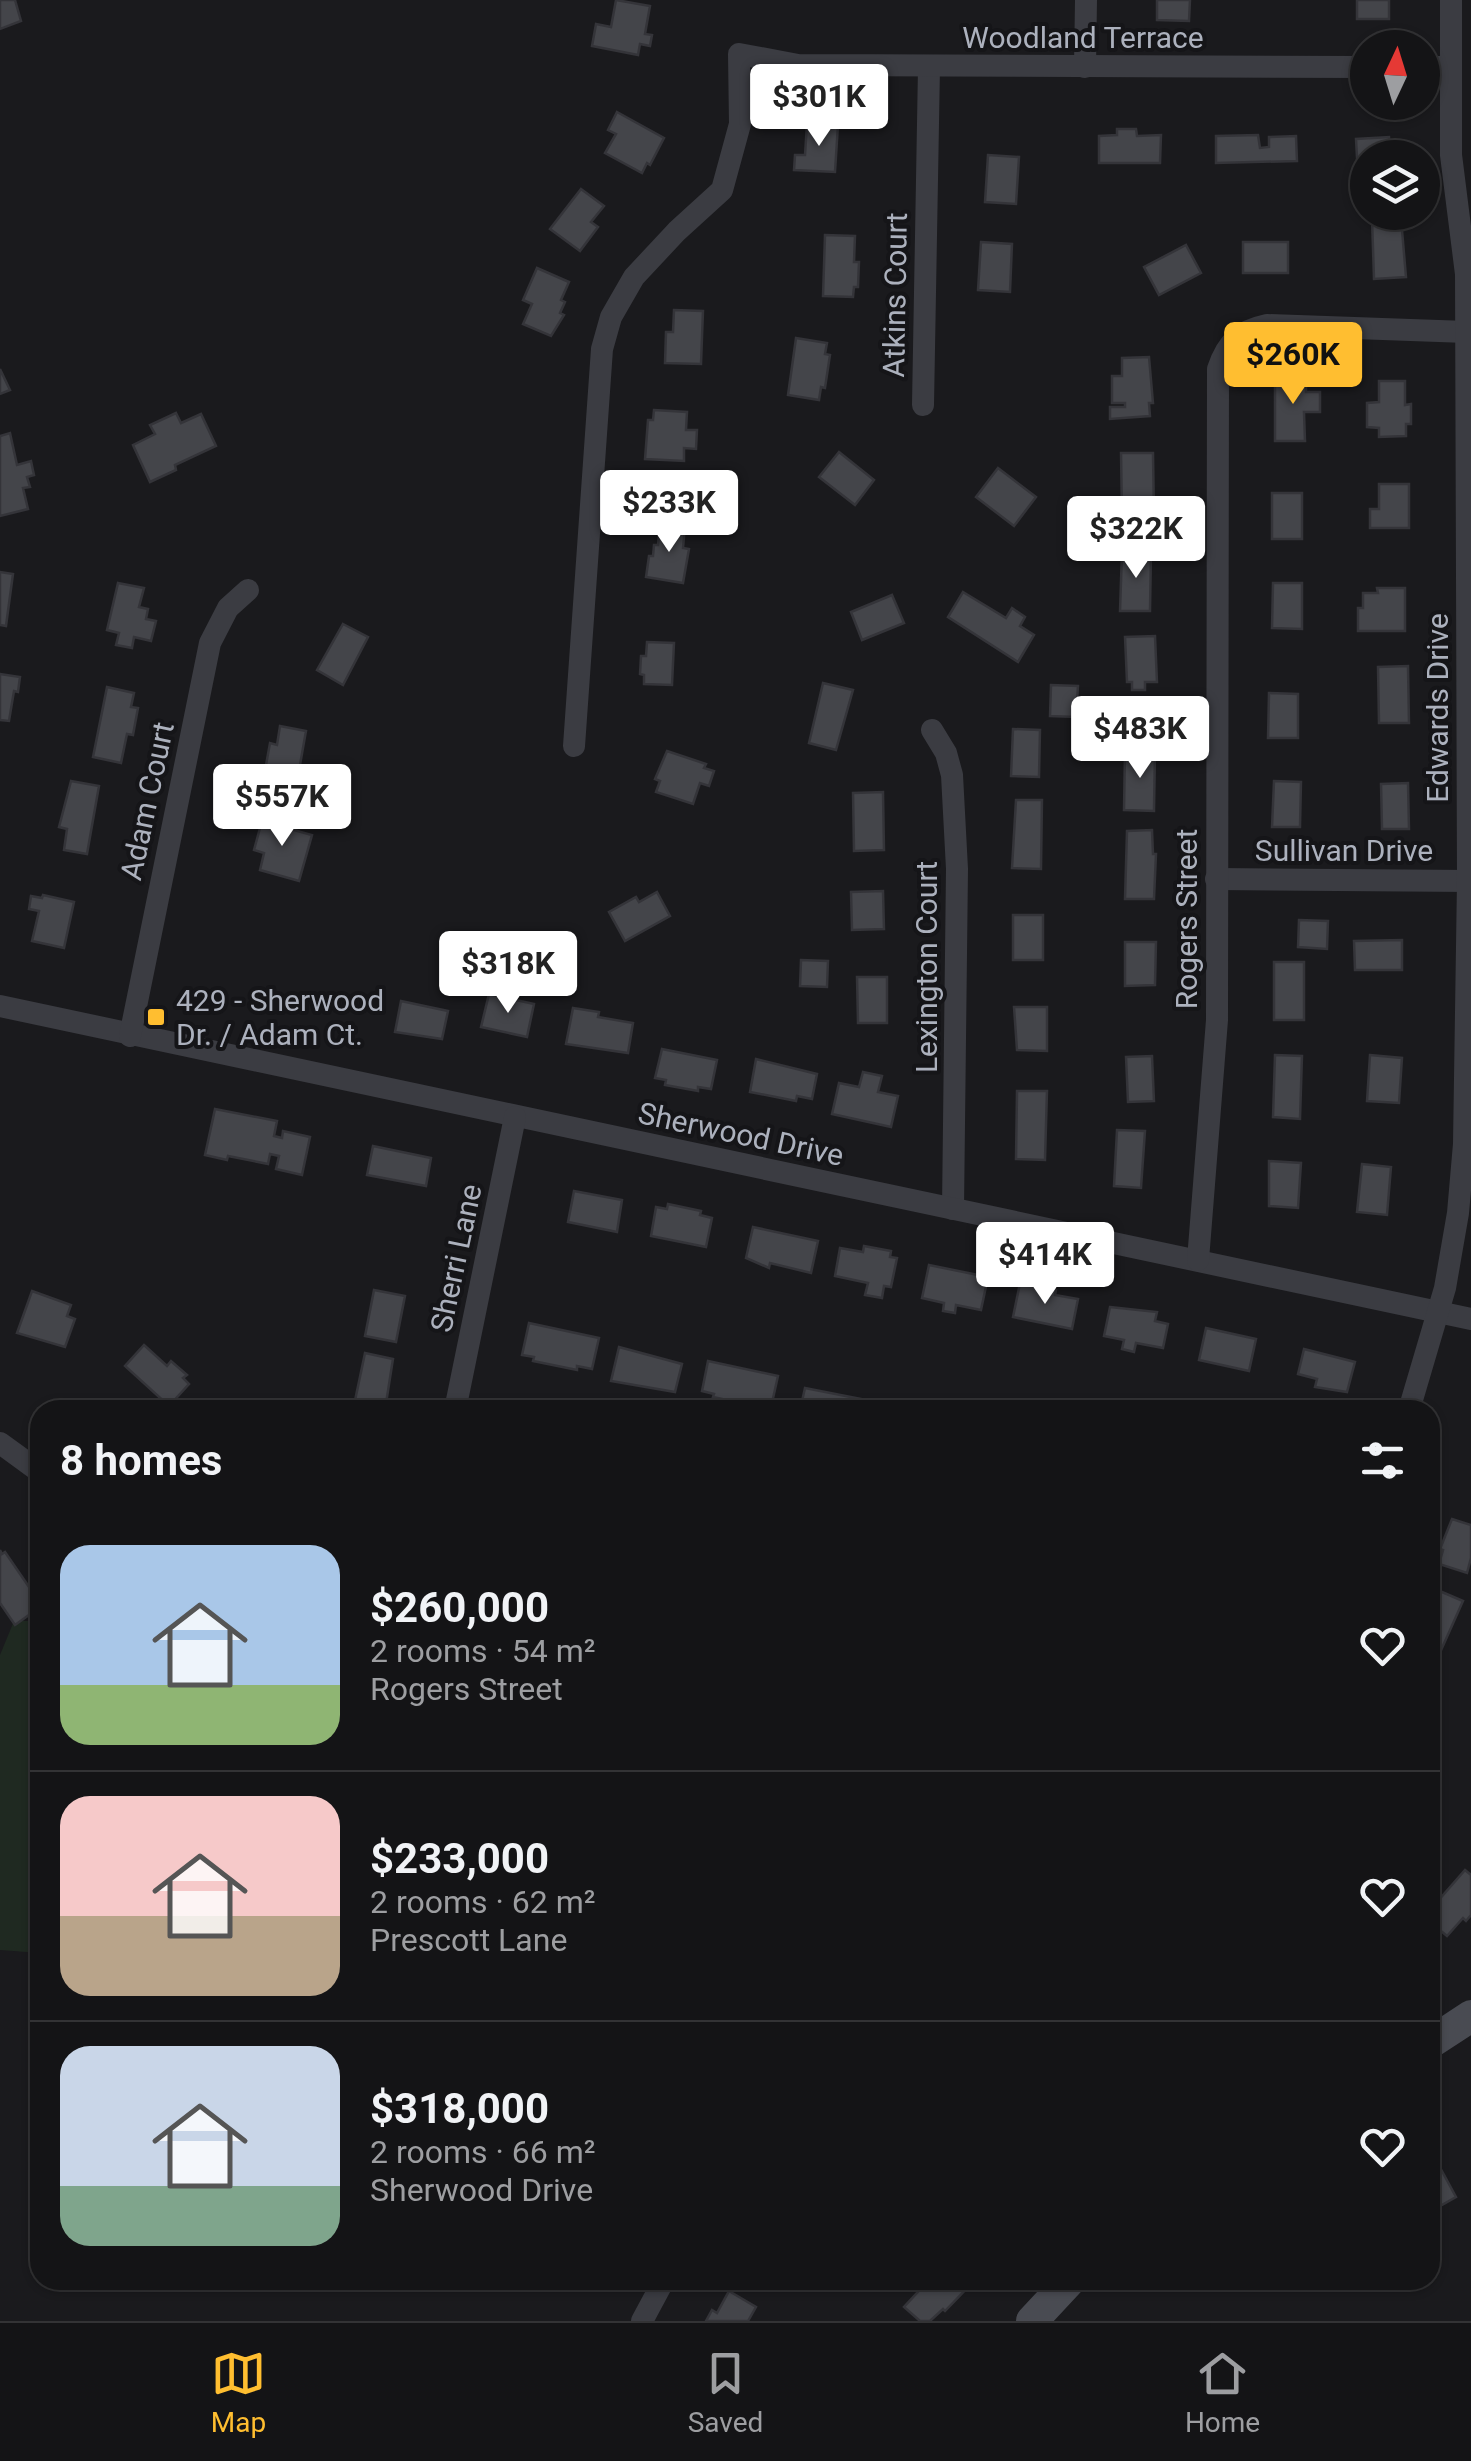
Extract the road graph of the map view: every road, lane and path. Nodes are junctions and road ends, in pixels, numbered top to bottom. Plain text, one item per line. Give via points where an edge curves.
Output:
1 (1086, 0) edge
2 (1451, 0) edge
3 (929, 66) junction
4 (1086, 67) junction
5 (1350, 68) edge
6 (1440, 68) edge
7 (1450, 68) junction
8 (1466, 224) edge
9 (1467, 332) junction
10 (923, 405) dead end
11 (248, 590) dead end
12 (932, 730) dead end
13 (574, 746) dead end
14 (1216, 879) junction
15 (1470, 880) edge
16 (0, 1006) edge
17 (130, 1036) junction
18 (515, 1117) junction
19 (953, 1209) junction
20 (1198, 1260) junction
21 (1439, 1312) junction
22 (1471, 1319) edge
23 (457, 1400) edge
24 (1413, 1400) edge
25 (0, 1442) edge
26 (30, 1464) edge
27 (1471, 2016) edge
28 (1440, 2036) edge
29 (659, 2290) edge
30 (1061, 2290) edge
31 (642, 2321) edge
32 (1032, 2321) edge

1 - 4 street
2 - 7 street, Edwards Drive
3 - 4 street, Woodland Terrace
3 - 10 street, Atkins Court
3 - 13 street, Woodland Terrace via 798,65 739,54 740,124 722,190 634,276 602,350
4 - 5 street, Woodland Terrace
6 - 7 street
7 - 8 street, Edwards Drive via 1450,154
8 - 9 street, Edwards Drive
9 - 14 street, Rogers Street via 1267,325 1248,329 1224,351 1218,370
9 - 15 street, Edwards Drive
11 - 17 street, Adam Court via 228,608 210,643
12 - 19 street, Lexington Court via 952,775 957,869
14 - 15 street, Sullivan Drive
14 - 20 street, Rogers Street via 1216,1037
15 - 21 street, Edwards Drive via 1464,1144
16 - 17 street, Sherwood Drive
17 - 18 street, Sherwood Drive
18 - 19 street, Sherwood Drive
18 - 23 street, Sherri Lane
19 - 20 street, Sherwood Drive
20 - 21 street, Sherwood Drive
21 - 22 street, Sherwood Drive
21 - 24 street, Edwards Drive
25 - 26 street
27 - 28 street
29 - 31 street
30 - 32 street

